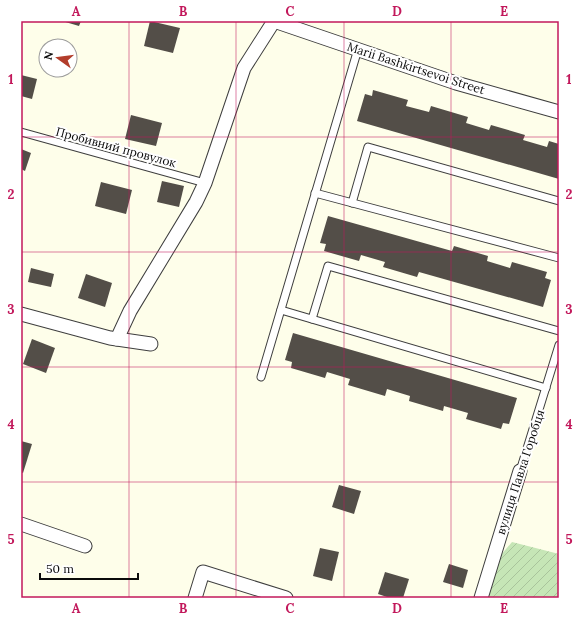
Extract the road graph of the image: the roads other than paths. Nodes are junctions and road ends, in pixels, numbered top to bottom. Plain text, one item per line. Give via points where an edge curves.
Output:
1 (274, 21) edge
2 (358, 50) junction
3 (559, 112) edge
4 (21, 132) edge
5 (205, 183) junction
6 (315, 194) junction
7 (559, 201) edge
8 (352, 203) junction
9 (559, 258) edge
10 (281, 310) junction
11 (21, 314) edge
12 (312, 319) junction
13 (559, 331) edge
14 (117, 339) junction
15 (151, 344) dead end
16 (559, 345) edge
17 (261, 377) dead end
18 (546, 388) junction
19 (520, 471) joint
20 (21, 524) edge
21 (85, 546) dead end
22 (195, 598) edge
23 (286, 598) edge
24 (481, 598) edge

1 - 2 street, Marii Bashkirtsevoi Street
1 - 5 street via 244,68
2 - 3 street, Marii Bashkirtsevoi Street via 456,83
2 - 6 lane
4 - 5 lane, Пробивний провулок
5 - 14 street via 130,311
6 - 8 lane
6 - 10 lane
7 - 8 lane via 368,147
8 - 9 lane
10 - 12 lane
10 - 17 lane
11 - 14 street
12 - 13 lane via 328,266
12 - 18 lane
14 - 15 street
16 - 18 lane, вулиця Павла Горобця
18 - 19 lane, вулиця Павла Горобця
19 - 24 street, вулиця Павла Горобця
20 - 21 street
22 - 23 street via 203,572

